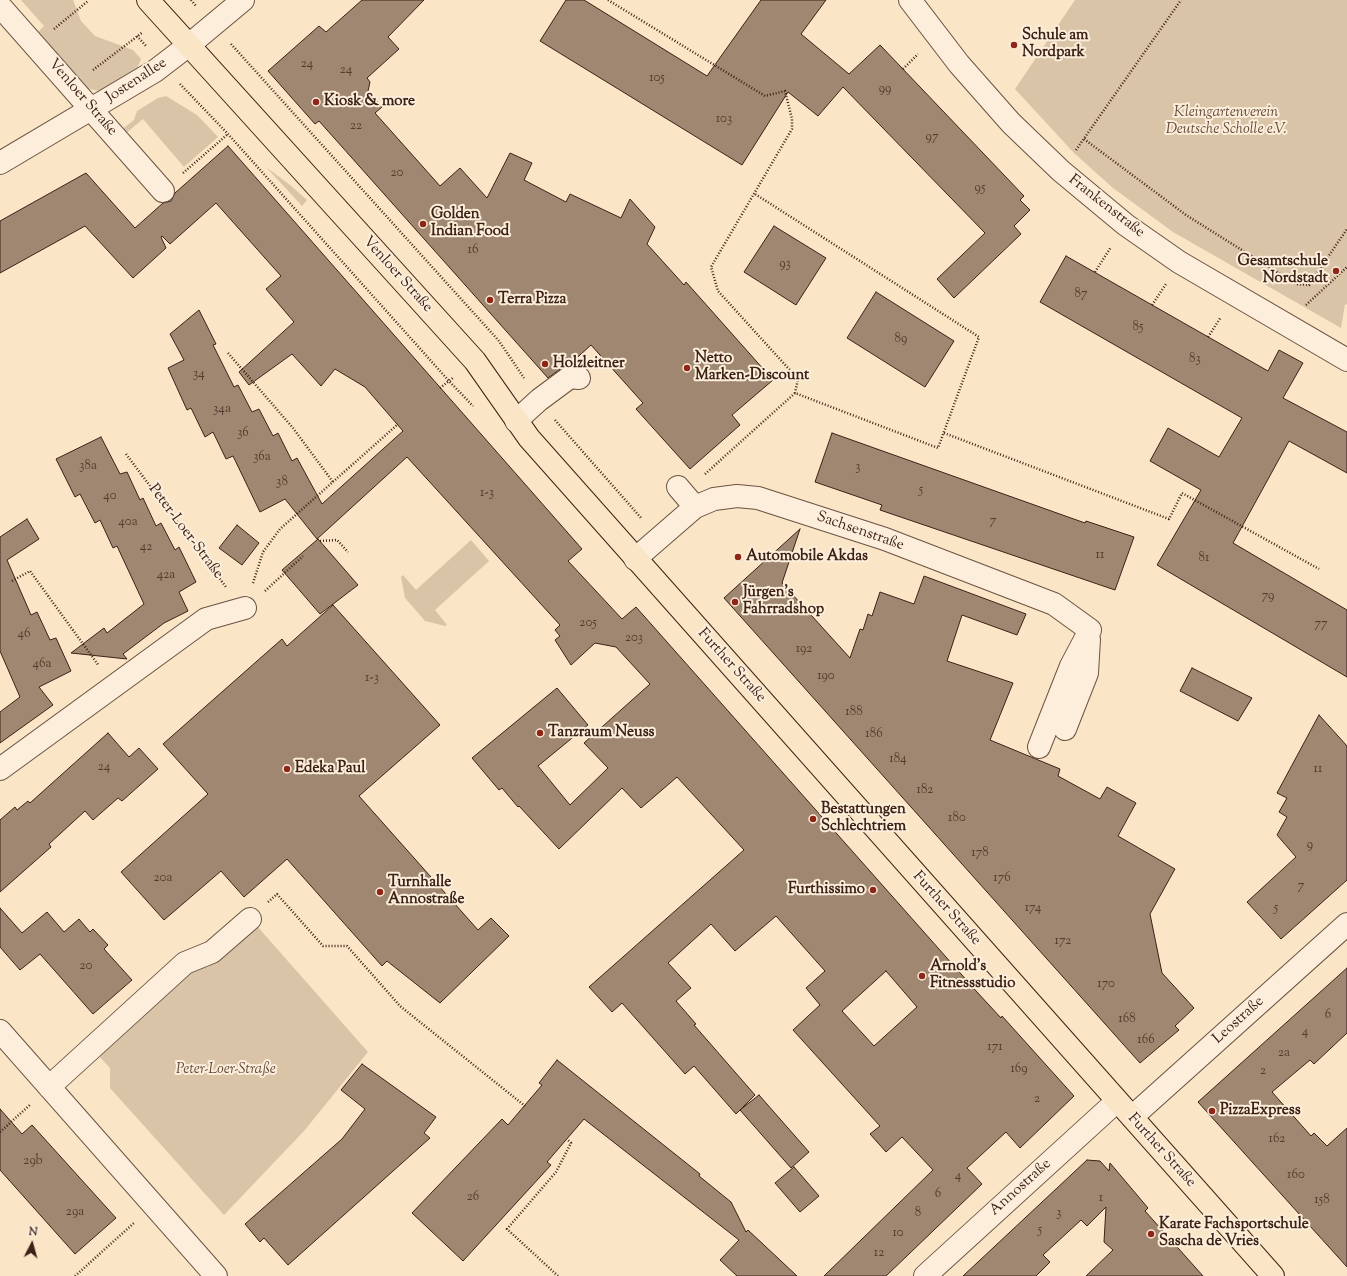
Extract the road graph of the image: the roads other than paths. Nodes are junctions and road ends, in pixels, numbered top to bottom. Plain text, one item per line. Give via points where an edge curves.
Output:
1 (243, 0) edge
2 (910, 0) edge
3 (154, 2) edge
4 (0, 6) edge
5 (189, 45) junction
6 (92, 109) junction
7 (0, 163) edge
8 (163, 191) road end
9 (1347, 360) edge
10 (579, 378) dead end
11 (516, 421) junction
12 (635, 559) junction
13 (245, 608) road end
14 (1090, 630) junction
15 (1065, 729) dead end
16 (1039, 747) dead end
17 (0, 769) edge
18 (250, 919) road end
19 (1347, 924) edge
20 (0, 1031) edge
21 (49, 1087) junction
22 (1117, 1101) junction
23 (1132, 1118) junction
24 (216, 1276) edge
25 (925, 1276) edge
26 (1273, 1276) edge

1 - 5 street, Jostenallee
2 - 9 street, Frankenstraße via 959,64 1012,123 1061,171 1126,225 1179,262
3 - 5 main road, Venloer Straße
4 - 6 street, Venloer Straße
5 - 6 street, Jostenallee via 155,71
5 - 11 main road, Venloer Straße via 475,361
6 - 7 street, Jostenallee
6 - 8 street, Venloer Straße
10 - 11 street via 570,377
11 - 12 main road, Venloer Straße
12 - 14 street, Sachsenstraße via 685,496 714,499 737,496 758,498 885,539 1054,604
12 - 22 main road, Further Straße
13 - 17 street via 206,619
14 - 15 street via 1087,673
14 - 16 street via 1072,666
18 - 21 street via 212,952 185,963
19 - 23 street, Leostraße
20 - 21 street
21 - 24 street
22 - 23 main road, Further Straße
22 - 25 street, Annostraße
23 - 26 main road, Further Straße

